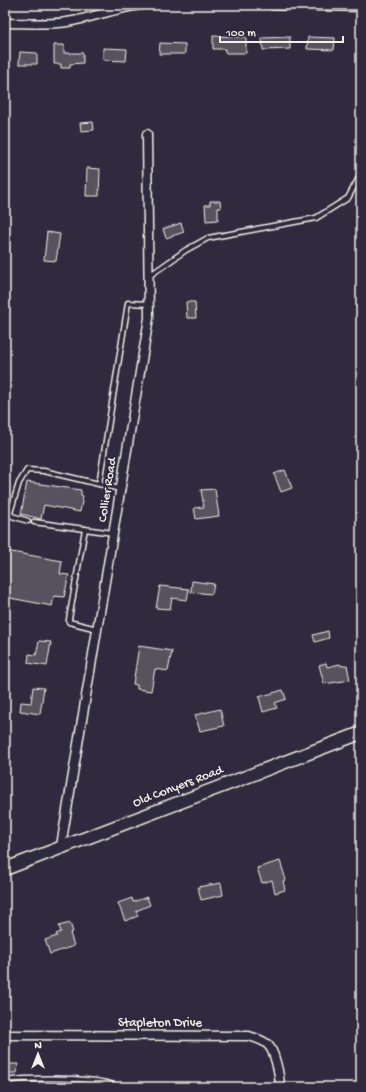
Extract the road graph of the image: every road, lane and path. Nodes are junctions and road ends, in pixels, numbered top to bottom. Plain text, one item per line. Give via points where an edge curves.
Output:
1 (143, 5) edge
2 (272, 5) edge
3 (361, 7) edge
4 (5, 23) edge
5 (147, 134) dead end
6 (361, 174) edge
7 (149, 276) junction
8 (149, 304) junction
9 (99, 484) junction
10 (120, 489) junction
11 (28, 521) dead end
12 (34, 522) dead end
13 (85, 529) junction
14 (113, 533) junction
15 (97, 629) junction
16 (361, 733) edge
17 (61, 846) junction
18 (5, 869) edge
19 (5, 1035) edge
20 (5, 1081) edge
21 (117, 1087) edge
22 (280, 1087) edge

1 - 4 street via 67,22
2 - 3 street
5 - 7 street, Collier Road
6 - 7 lane via 348,198 316,218 208,238
7 - 8 street, Collier Road
8 - 9 lane via 128,303
8 - 10 street, Collier Road via 149,318
9 - 10 lane
9 - 11 lane via 44,471 27,470 19,483 10,513
10 - 14 street, Collier Road
12 - 13 lane
13 - 14 lane
13 - 15 lane via 69,622
14 - 15 street, Collier Road
15 - 17 street, Collier Road
16 - 17 street, Old Conyers Road
17 - 18 street, Old Conyers Road
19 - 22 street, Stapleton Drive via 249,1036 268,1044 280,1079
20 - 21 lane via 84,1080 105,1082

